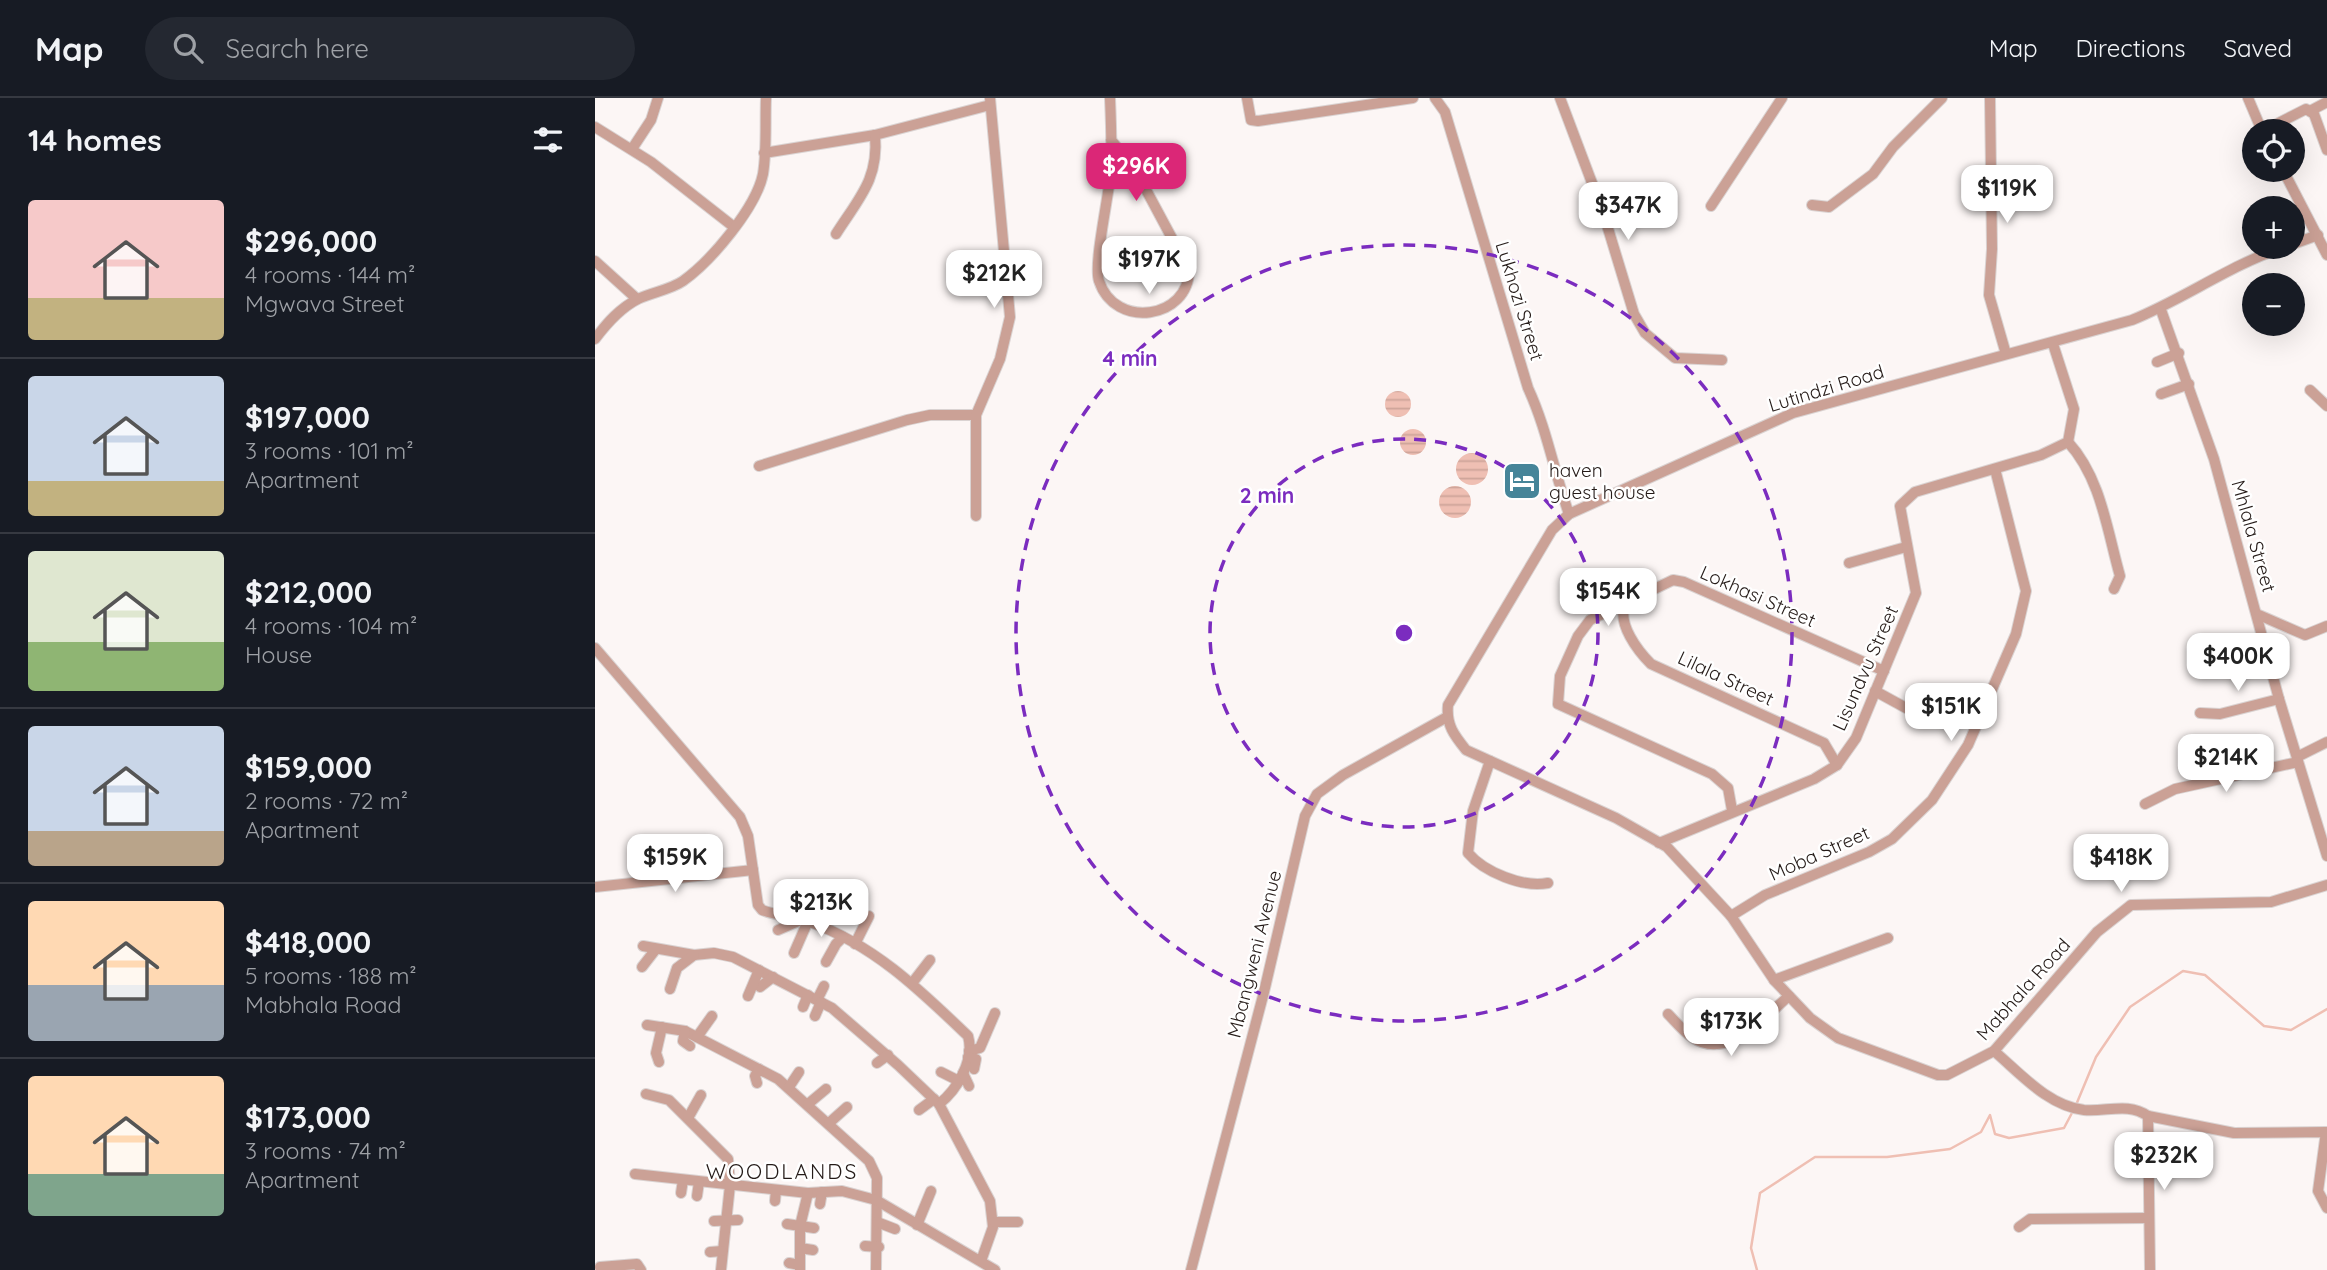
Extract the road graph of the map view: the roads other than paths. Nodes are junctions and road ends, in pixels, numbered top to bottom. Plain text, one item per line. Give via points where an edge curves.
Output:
1 (658, 98) edge
2 (766, 98) edge
3 (1110, 98) edge
4 (1247, 98) edge
5 (1413, 98) edge
6 (1435, 98) edge
7 (1560, 98) edge
8 (1782, 98) edge
9 (1942, 98) edge
10 (1990, 98) edge
11 (2248, 98) edge
12 (990, 102) edge
13 (2327, 102) edge
14 (2310, 111) junction
15 (2257, 119) edge
16 (2284, 119) edge
17 (595, 127) edge
18 (875, 135) junction
19 (1111, 140) junction
20 (632, 149) junction
21 (2327, 150) edge
22 (764, 153) junction
23 (2289, 182) edge
24 (1812, 205) dead end
25 (1711, 206) dead end
26 (734, 227) junction
27 (836, 233) dead end
28 (2318, 235) junction
29 (2305, 240) edge
30 (2327, 255) edge
31 (2258, 259) edge
32 (595, 261) edge
33 (637, 299) junction
34 (2161, 310) junction
35 (595, 339) edge
36 (2053, 344) junction
37 (2179, 353) junction
38 (2006, 354) junction
39 (1722, 360) dead end
40 (2157, 362) dead end
41 (2189, 384) junction
42 (2310, 390) dead end
43 (2161, 394) dead end
44 (2327, 405) edge
45 (976, 415) junction
46 (2068, 442) junction
47 (759, 466) dead end
48 (1995, 469) junction
49 (1569, 514) junction
50 (976, 516) dead end
51 (1906, 548) junction
52 (1849, 563) dead end
53 (2115, 589) dead end
54 (1625, 604) junction
55 (2259, 615) junction
56 (2327, 626) edge
57 (595, 648) edge
58 (1884, 671) junction
59 (1875, 691) junction
60 (2279, 699) junction
61 (1906, 708) dead end
62 (2200, 713) dead end
63 (1447, 717) junction
64 (2327, 742) edge
65 (2298, 760) junction
66 (1490, 761) junction
67 (1837, 765) junction
68 (2145, 804) dead end
69 (1732, 810) junction
70 (1659, 843) junction
71 (2327, 856) edge
72 (753, 870) junction
73 (1548, 883) dead end
74 (2327, 886) edge
75 (595, 887) edge
76 (834, 903) dead end
77 (869, 916) dead end
78 (1731, 916) junction
79 (806, 920) junction
80 (820, 926) junction
81 (778, 930) dead end
82 (843, 937) junction
83 (1888, 938) dead end
84 (855, 944) junction
85 (643, 946) dead end
86 (656, 949) junction
87 (794, 953) dead end
88 (694, 955) junction
89 (930, 960) dead end
90 (826, 962) dead end
91 (642, 967) dead end
92 (759, 970) junction
93 (773, 977) junction
94 (1774, 980) junction
95 (913, 982) junction
96 (824, 986) dead end
97 (760, 987) dead end
98 (670, 989) dead end
99 (748, 996) dead end
100 (1789, 996) junction
101 (815, 999) junction
102 (803, 1007) dead end
103 (995, 1013) dead end
104 (1668, 1014) dead end
105 (712, 1016) dead end
106 (815, 1016) dead end
107 (647, 1025) dead end
108 (662, 1027) junction
109 (693, 1041) junction
110 (1994, 1051) junction
111 (969, 1054) junction
112 (888, 1055) junction
113 (659, 1062) dead end
114 (877, 1063) dead end
115 (759, 1069) junction
116 (974, 1069) dead end
117 (799, 1072) dead end
118 (941, 1072) dead end
119 (963, 1080) junction
120 (757, 1083) dead end
121 (789, 1087) junction
122 (826, 1089) dead end
123 (646, 1094) dead end
124 (701, 1095) dead end
125 (937, 1102) junction
126 (808, 1104) junction
127 (848, 1109) dead end
128 (919, 1110) dead end
129 (2148, 1116) junction
130 (688, 1118) junction
131 (831, 1126) junction
132 (635, 1174) dead end
133 (837, 1179) dead end
134 (683, 1180) junction
135 (699, 1182) junction
136 (730, 1185) junction
137 (776, 1190) junction
138 (930, 1191) dead end
139 (827, 1192) junction
140 (681, 1193) dead end
141 (808, 1193) junction
142 (697, 1196) dead end
143 (876, 1200) junction
144 (775, 1202) dead end
145 (820, 1204) dead end
146 (2327, 1208) edge
147 (731, 1215) junction
148 (2148, 1218) junction
149 (714, 1221) dead end
150 (877, 1222) junction
151 (993, 1222) junction
152 (1018, 1222) dead end
153 (787, 1224) dead end
154 (917, 1225) junction
155 (800, 1226) junction
156 (2019, 1227) dead end
157 (814, 1228) dead end
158 (895, 1229) dead end
159 (726, 1245) junction
160 (865, 1246) dead end
161 (879, 1247) junction
162 (800, 1248) junction
163 (813, 1250) dead end
164 (710, 1252) dead end
165 (981, 1261) junction
166 (796, 1266) edge
167 (600, 1267) dead end
168 (876, 1267) edge
169 (641, 1270) edge
170 (721, 1270) edge
171 (889, 1270) edge
172 (995, 1270) edge
173 (1191, 1270) edge
174 (2150, 1270) edge

1 - 20 street via 651,120
2 - 22 street
3 - 19 street
4 - 5 street via 1248,116 1258,121
6 - 49 street, Lukhozi Street via 1445,112
7 - 39 street via 1603,212 1634,314 1645,333 1675,358
8 - 25 street
9 - 24 street via 1893,146 1873,174 1829,207
10 - 38 street via 1989,295
11 - 15 street
12 - 18 street
12 - 45 street via 1010,317 1000,359
13 - 14 street
14 - 16 street
14 - 21 street
17 - 20 street
18 - 22 street
18 - 27 street via 877,161 869,184
19 - 19 street via 1136,171 1189,270 1181,295 1153,311 1119,309 1097,278
20 - 26 street
22 - 26 street via 757,191
23 - 28 street
26 - 33 street via 682,282
28 - 29 street
28 - 30 street
31 - 34 street, Lutindzi Road
32 - 33 street
33 - 35 street via 611,318
34 - 36 street, Lutindzi Road
34 - 37 street, Mhlala Street
36 - 38 street, Lutindzi Road
36 - 46 street via 2074,409
37 - 40 street
37 - 41 street, Mhlala Street
38 - 49 street, Lutindzi Road via 1793,412
41 - 43 street
41 - 55 street, Mhlala Street
42 - 44 street
45 - 47 street via 907,420
45 - 50 street
46 - 48 street, Lisundvu Street
46 - 53 street via 2082,457 2094,482 2120,576
48 - 51 street, Lisundvu Street via 1915,492 1900,506
48 - 78 street, Moba Street via 2026,591 2017,634 1968,745 1933,800 1892,839 1765,895
49 - 63 street, Lutindzi Road via 1552,530 1448,705
51 - 52 street
51 - 58 street, Lisundvu Street via 1916,593
54 - 58 street, Lokhasi Street via 1673,580 1684,582
54 - 67 street, Lilala Street via 1623,620 1651,664 1824,743
54 - 69 street, Lokhasi Street via 1590,620 1578,636 1560,676 1558,705 1712,774 1728,788
55 - 56 street via 2305,635
55 - 60 street, Mhlala Street
57 - 72 street via 734,810 748,836
58 - 59 street, Lisundvu Street
59 - 61 street
59 - 67 street, Lisundvu Street via 1856,737
60 - 62 street
60 - 65 street, Mhlala Street
63 - 66 street, Mabhala Road via 1451,732 1466,750
63 - 173 street, Mbangweni Avenue via 1343,775 1317,794 1305,816
64 - 65 street
65 - 68 street via 2175,789
65 - 71 street, Mhlala Street
66 - 70 street, Mabhala Road via 1616,818
66 - 73 street via 1473,811 1468,853 1475,862 1520,882
67 - 69 street, Lisundvu Street via 1814,779
69 - 70 street, Lisundvu Street
70 - 78 street, Mabhala Road
72 - 75 street
72 - 79 street via 762,910
74 - 110 street, Mabhala Road via 2271,902 2131,905 2097,932
76 - 80 street
77 - 84 street
78 - 94 street, Mabhala Road
79 - 80 street
79 - 81 street
79 - 87 street
80 - 82 street
82 - 84 street
82 - 90 street
83 - 94 street
84 - 95 street
85 - 86 street
86 - 88 street
86 - 91 street
88 - 92 street via 724,954
88 - 98 street via 677,968
89 - 95 street
92 - 93 street
92 - 99 street
93 - 97 street
93 - 101 street
94 - 100 street, Mabhala Road
95 - 111 street via 968,1036
96 - 101 street
100 - 104 street via 1725,1044 1693,1038
100 - 110 street, Mabhala Road via 1837,1038 1938,1075
101 - 102 street
101 - 106 street
101 - 112 street via 844,1016
103 - 111 street via 980,1048
105 - 109 street
107 - 108 street
108 - 109 street via 685,1031
108 - 113 street via 656,1052
109 - 115 street
110 - 129 street via 2053,1100 2084,1110 2138,1109
111 - 116 street via 976,1059
111 - 119 street
112 - 114 street
112 - 125 street via 905,1078
115 - 120 street
115 - 121 street
117 - 121 street
118 - 119 street
119 - 125 street via 952,1094
121 - 126 street
122 - 126 street
123 - 130 street via 669,1100
124 - 130 street
125 - 128 street
125 - 151 street via 990,1201
126 - 131 street
127 - 131 street
129 - 146 street via 2234,1133 2326,1132 2318,1191
129 - 148 street
130 - 136 street via 728,1158
131 - 143 street via 874,1168
132 - 134 street via 661,1182
133 - 139 street
134 - 135 street
134 - 140 street
135 - 136 street
135 - 142 street
136 - 137 street
136 - 147 street
137 - 141 street
137 - 144 street
138 - 154 street
139 - 141 street
139 - 143 street
139 - 145 street
141 - 155 street
143 - 150 street
143 - 154 street
147 - 149 street
147 - 159 street
148 - 156 street via 2029,1219
148 - 174 street
150 - 158 street
150 - 161 street
151 - 152 street
151 - 165 street
153 - 155 street
154 - 165 street
155 - 157 street
155 - 162 street
159 - 164 street
159 - 170 street
160 - 161 street
161 - 168 street
162 - 163 street
162 - 166 street
165 - 172 street
167 - 169 street via 637,1264
168 - 171 street

